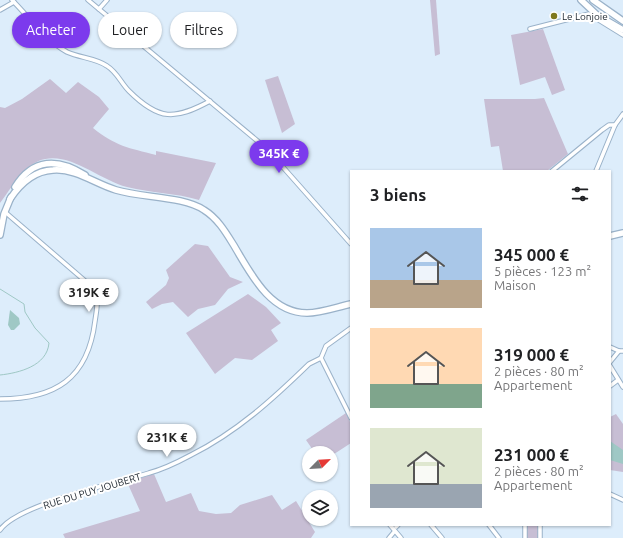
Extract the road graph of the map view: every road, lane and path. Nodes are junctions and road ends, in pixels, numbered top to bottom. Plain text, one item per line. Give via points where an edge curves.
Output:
1 (88, 0) edge
2 (107, 0) edge
3 (581, 0) edge
4 (593, 0) edge
5 (13, 1) edge
6 (99, 9) junction
7 (0, 10) edge
8 (623, 20) edge
9 (530, 29) dead end
10 (623, 30) edge
11 (623, 34) edge
12 (210, 101) junction
13 (623, 114) edge
14 (615, 125) junction
15 (553, 170) edge
16 (596, 170) edge
17 (4, 210) edge
18 (623, 233) edge
19 (0, 235) edge
20 (611, 236) edge
21 (350, 243) edge
22 (350, 304) edge
23 (350, 329) edge
24 (611, 347) edge
25 (621, 351) edge
26 (320, 358) junction
27 (611, 361) edge
28 (611, 368) edge
29 (618, 380) junction
30 (611, 385) edge
31 (623, 388) edge
32 (0, 399) edge
33 (350, 416) edge
34 (611, 494) edge
35 (623, 500) edge
36 (391, 526) edge
37 (432, 526) edge
38 (490, 526) edge
39 (525, 526) edge
40 (540, 526) edge
41 (0, 530) edge
42 (394, 532) junction
43 (389, 538) edge
44 (401, 538) edge
45 (442, 538) edge
46 (499, 538) edge
47 (526, 538) edge
48 (540, 538) edge

1 - 6 street
2 - 6 street
3 - 10 main road via 598,15
4 - 8 main road
5 - 7 street
5 - 12 street via 48,39 76,56 107,65 129,91 158,112 179,115
6 - 12 street
9 - 11 street via 589,14
12 - 21 street via 266,148
13 - 14 street
14 - 15 street via 609,125 602,130
14 - 16 street
17 - 19 main road
17 - 22 main road via 16,185 25,174 47,164 60,164 125,193 185,202 205,210 223,229 265,292 289,310 308,313
17 - 32 street via 91,286 96,291 98,300 91,343 76,371 57,388 37,396
18 - 20 main road
23 - 26 street via 326,346
24 - 25 street
25 - 27 street
26 - 33 street
26 - 41 street, RUE DU PUY JOUBERT via 309,364 250,419 193,454 151,473 40,506 12,520
28 - 29 street
29 - 30 street
29 - 31 street
34 - 35 street
36 - 42 street
37 - 45 street
38 - 46 street
39 - 47 street
40 - 48 street
42 - 43 street
42 - 44 street

